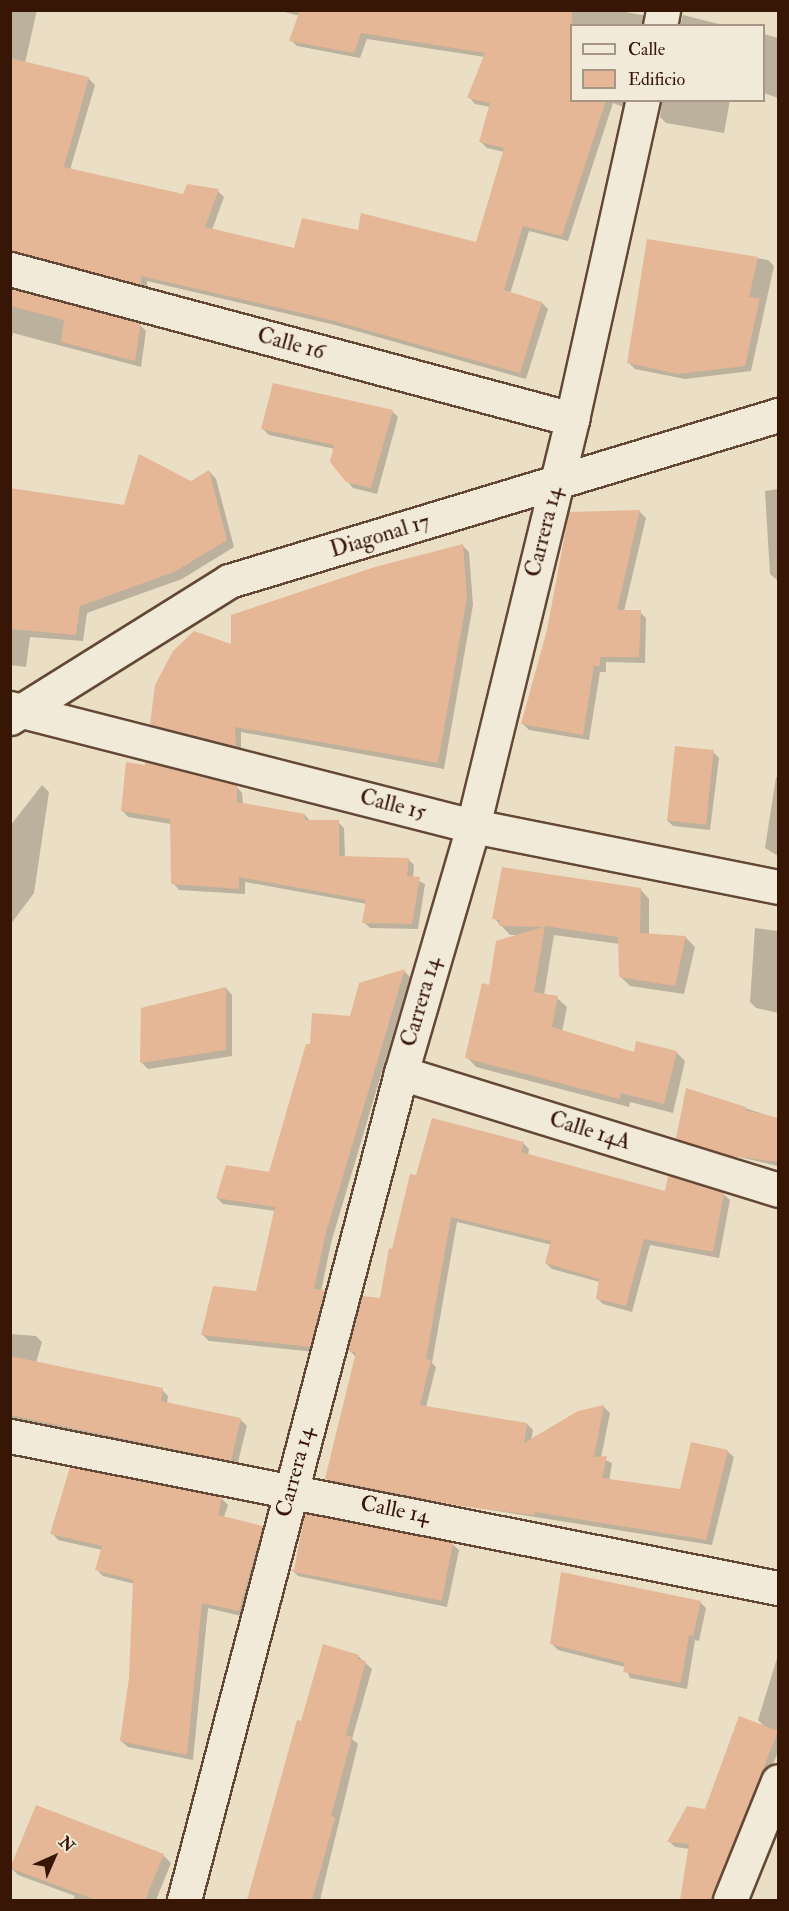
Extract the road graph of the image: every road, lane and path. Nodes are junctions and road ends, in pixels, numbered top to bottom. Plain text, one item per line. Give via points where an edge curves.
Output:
1 (643, 102) edge
2 (10, 269) edge
3 (778, 415) edge
4 (572, 419) junction
5 (555, 484) junction
6 (14, 712) edge
7 (472, 826) junction
8 (778, 887) edge
9 (401, 1073) junction
10 (778, 1190) edge
11 (10, 1436) edge
12 (291, 1489) junction
13 (778, 1588) edge
14 (778, 1781) edge
15 (183, 1900) edge
16 (730, 1900) edge

1 - 4 street, Carrera 14
2 - 4 street, Calle 16
3 - 5 street, Diagonal 17
4 - 5 street, Carrera 14
5 - 6 street, Diagonal 17 via 230,581
5 - 7 street, Carrera 14
6 - 7 street, Calle 15
7 - 8 street, Calle 15
7 - 9 street, Carrera 14
9 - 10 street, Calle 14A
9 - 12 street, Carrera 14
11 - 12 street, Calle 14
12 - 13 street, Calle 14
12 - 15 street, Carrera 14
14 - 16 street

